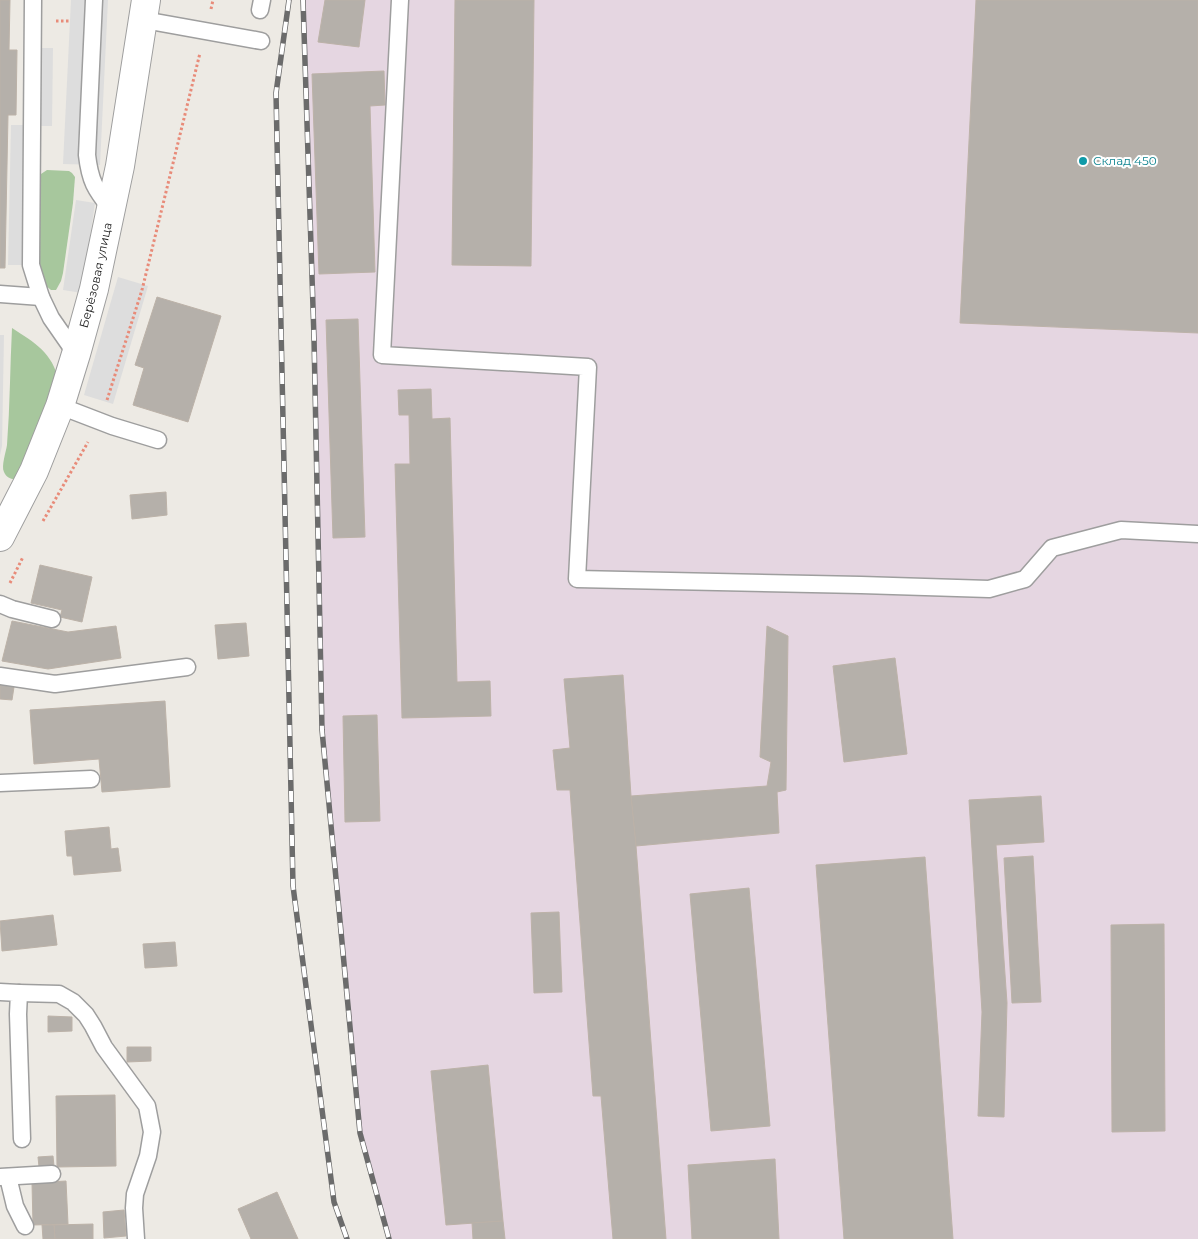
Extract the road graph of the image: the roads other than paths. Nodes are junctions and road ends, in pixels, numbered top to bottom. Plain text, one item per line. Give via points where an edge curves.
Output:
1 (33, 0) edge
2 (94, 0) edge
3 (400, 0) edge
4 (145, 10) edge
5 (261, 41) dead end
6 (111, 209) junction
7 (0, 294) edge
8 (41, 297) junction
9 (76, 354) junction
10 (60, 406) junction
11 (158, 440) dead end
12 (1198, 534) edge
13 (0, 537) edge
14 (0, 604) edge
15 (52, 619) dead end
16 (187, 667) dead end
17 (0, 676) edge
18 (91, 779) dead end
19 (0, 783) edge
20 (0, 992) edge
21 (19, 993) junction
22 (22, 1139) dead end
23 (52, 1174) dead end
24 (4, 1177) edge
25 (25, 1226) dead end
26 (136, 1239) edge

1 - 8 lane via 30,264
2 - 6 lane via 87,155 91,179
3 - 12 lane via 382,355 588,367 577,579 989,589 1025,579 1052,548 1121,530
4 - 5 lane via 205,31
4 - 6 street, Берёзовая улица
6 - 9 street, Берёзовая улица
7 - 8 lane
8 - 9 lane
9 - 10 street, Берёзовая улица
10 - 11 lane
10 - 13 street, Берёзовая улица via 34,471
14 - 15 lane
16 - 17 lane via 55,684
18 - 19 lane
20 - 21 lane
21 - 22 lane
21 - 26 lane via 60,994 73,1002 86,1015 104,1047 147,1106 152,1132 135,1194
23 - 24 lane
24 - 25 lane

